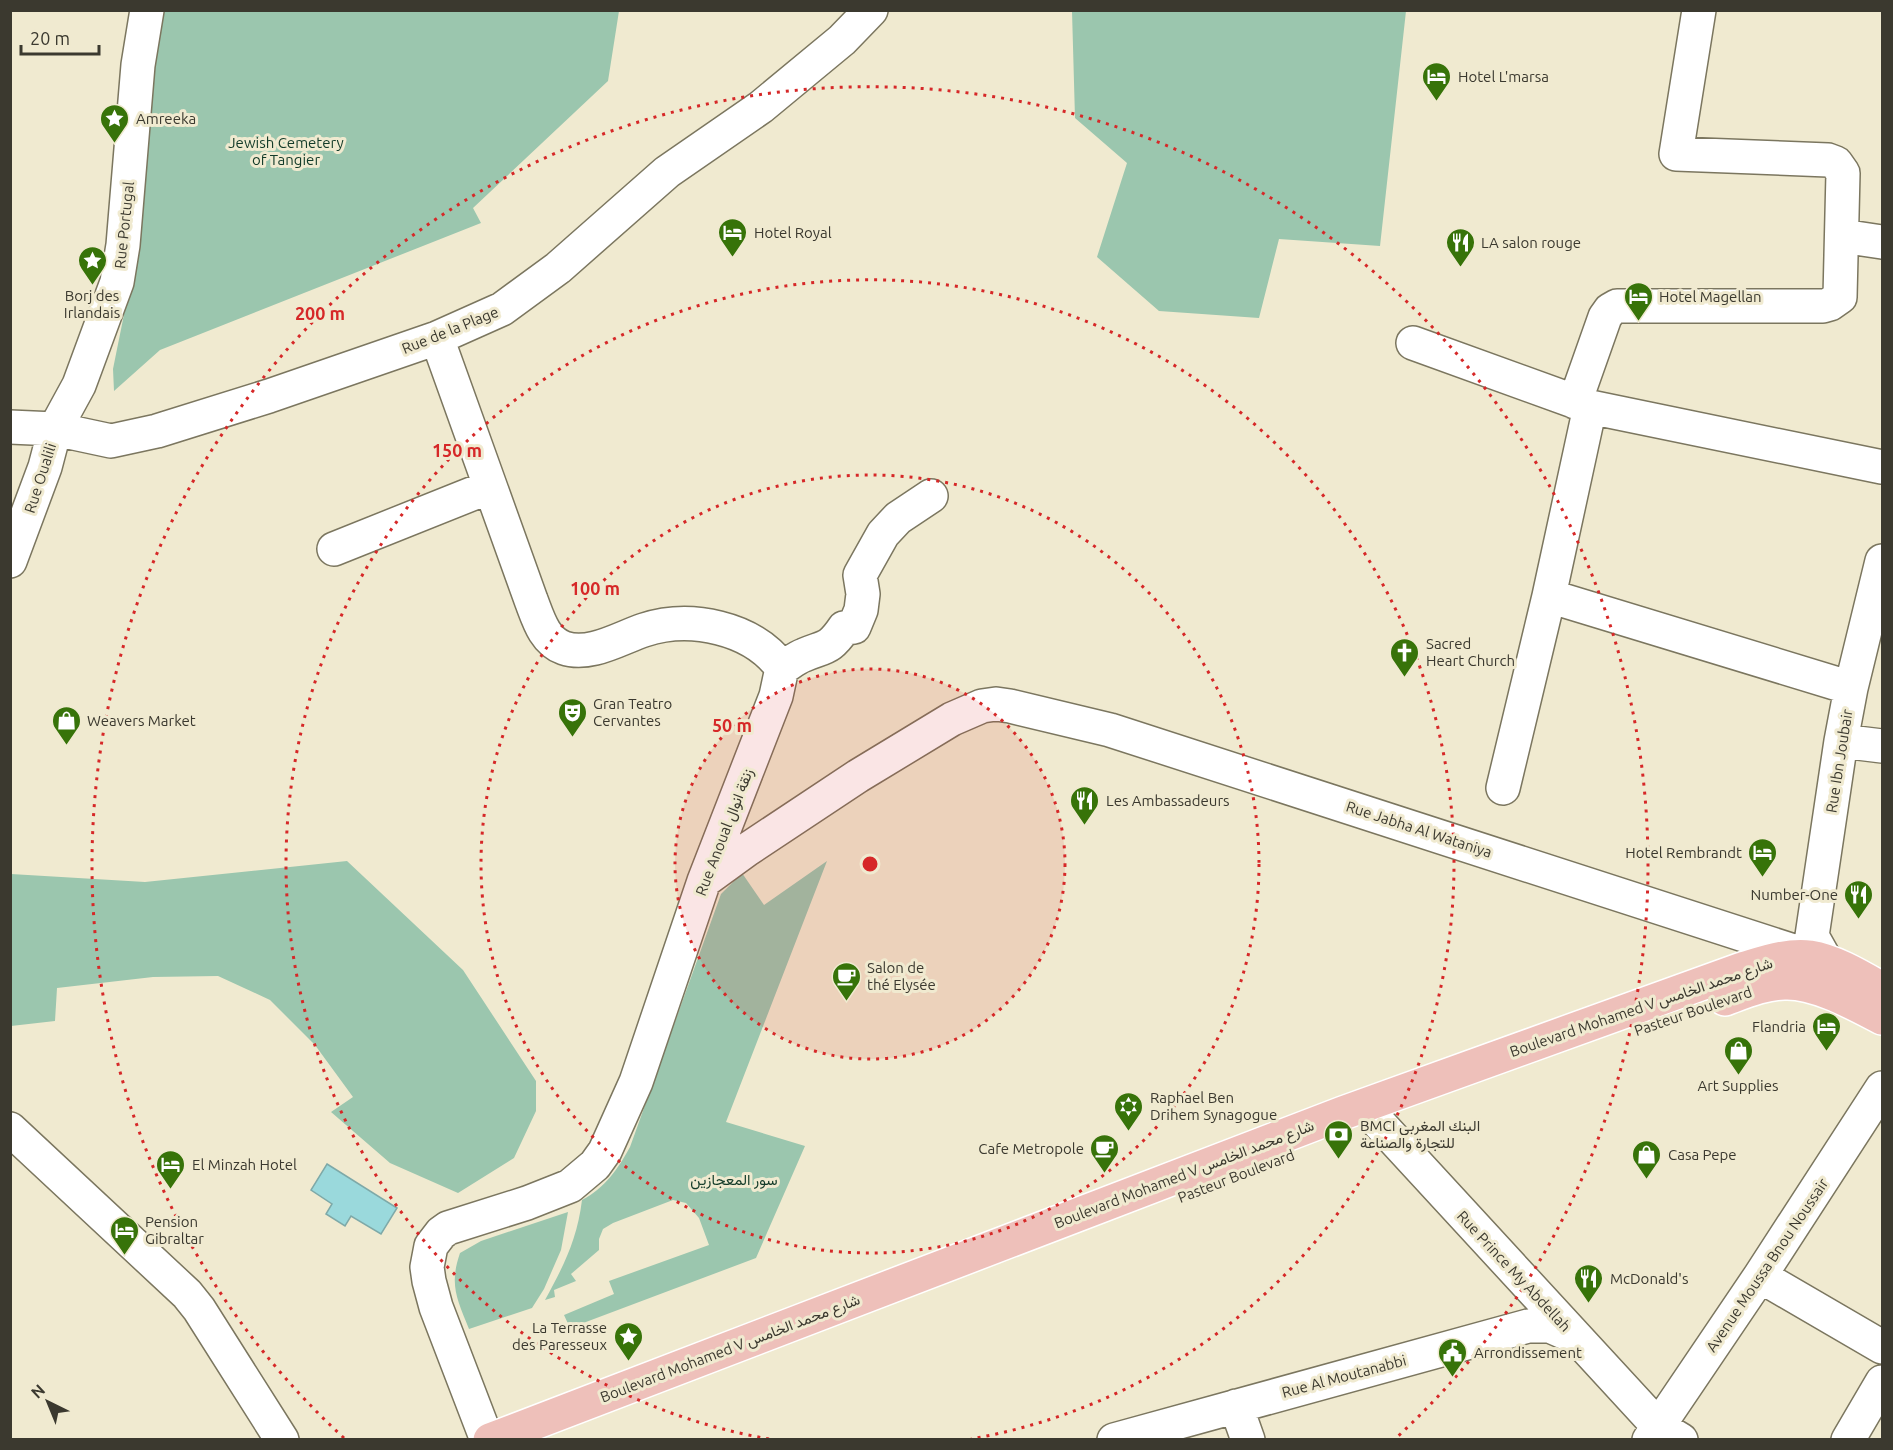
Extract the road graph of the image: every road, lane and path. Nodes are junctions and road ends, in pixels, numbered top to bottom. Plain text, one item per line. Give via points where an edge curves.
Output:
1 (147, 10) edge
2 (871, 10) edge
3 (1699, 10) edge
4 (1842, 236) junction
5 (1882, 242) edge
6 (437, 338) junction
7 (1413, 344) dead end
8 (1582, 404) junction
9 (10, 427) edge
10 (55, 429) junction
11 (1879, 466) edge
12 (489, 487) junction
13 (931, 496) dead end
14 (334, 549) dead end
15 (10, 561) edge
16 (1882, 561) edge
17 (1549, 596) junction
18 (782, 668) junction
19 (1851, 688) junction
20 (1841, 741) junction
21 (1882, 746) edge
22 (1503, 788) dead end
23 (704, 881) junction
24 (1826, 961) junction
25 (1882, 989) edge
26 (1882, 1018) edge
27 (1882, 1088) edge
28 (1378, 1122) junction
29 (10, 1129) edge
30 (1760, 1276) junction
31 (1574, 1336) junction
32 (1882, 1347) edge
33 (1882, 1382) edge
34 (1236, 1406) junction
35 (1663, 1435) edge
36 (282, 1440) edge
37 (489, 1440) edge
38 (537, 1440) edge
39 (1114, 1440) edge
40 (1248, 1440) edge
41 (1848, 1440) edge

1 - 10 street, Rue Portugal via 138,65 120,268 79,385
2 - 6 street, Rue de la Plage via 842,40 760,107 667,172 558,268 502,309
3 - 4 street via 1676,154 1836,163 1843,173
4 - 5 street
4 - 8 street via 1840,297 1830,304 1627,305 1610,310
6 - 10 street, Rue de la Plage via 157,431 111,441
6 - 12 street
7 - 8 street
8 - 11 street
8 - 17 street
9 - 10 street, Rue de la Plage
10 - 15 street, Rue Oualili
12 - 14 street
12 - 18 street via 543,630 563,648 579,651 646,629 680,623 726,630 746,639
13 - 18 street via 898,518 883,534 861,575 861,610 854,627 844,628 826,647
16 - 19 street, Rue Ibn Joubair
17 - 19 street
17 - 22 street
18 - 23 street, Rue Anoual زنقة انوال via 776,696
19 - 20 street, Rue Ibn Joubair
20 - 21 street
20 - 24 street, Rue Ibn Joubair via 1812,936
23 - 24 street, Rue Jabha Al Wataniya via 858,776 952,718 996,704 1110,730
23 - 37 street, Rue Anoual زنقة انوال via 636,1082 616,1130 595,1166 570,1186 448,1228 431,1246 427,1266 436,1307
24 - 25 main road, Boulevard Mohamed V شارع محمد الخامس
24 - 37 main road, Boulevard Mohamed V شارع محمد الخامس via 1790,957 1742,969 1366,1105
26 - 28 main road, Pasteur Boulevard via 1822,990 1785,982 1752,989
27 - 30 street, Avenue Moussa Bnou Noussair
28 - 31 street, Rue Prince My Abdellah
28 - 38 main road, Pasteur Boulevard
29 - 36 street via 187,1294
30 - 32 street
30 - 35 street, Avenue Moussa Bnou Noussair
31 - 34 street, Rue Al Moutanabbi via 1550,1326 1528,1326
31 - 35 street, Rue Prince My Abdellah
33 - 41 street
34 - 39 street, Rue Al Moutanabbi
34 - 40 street

